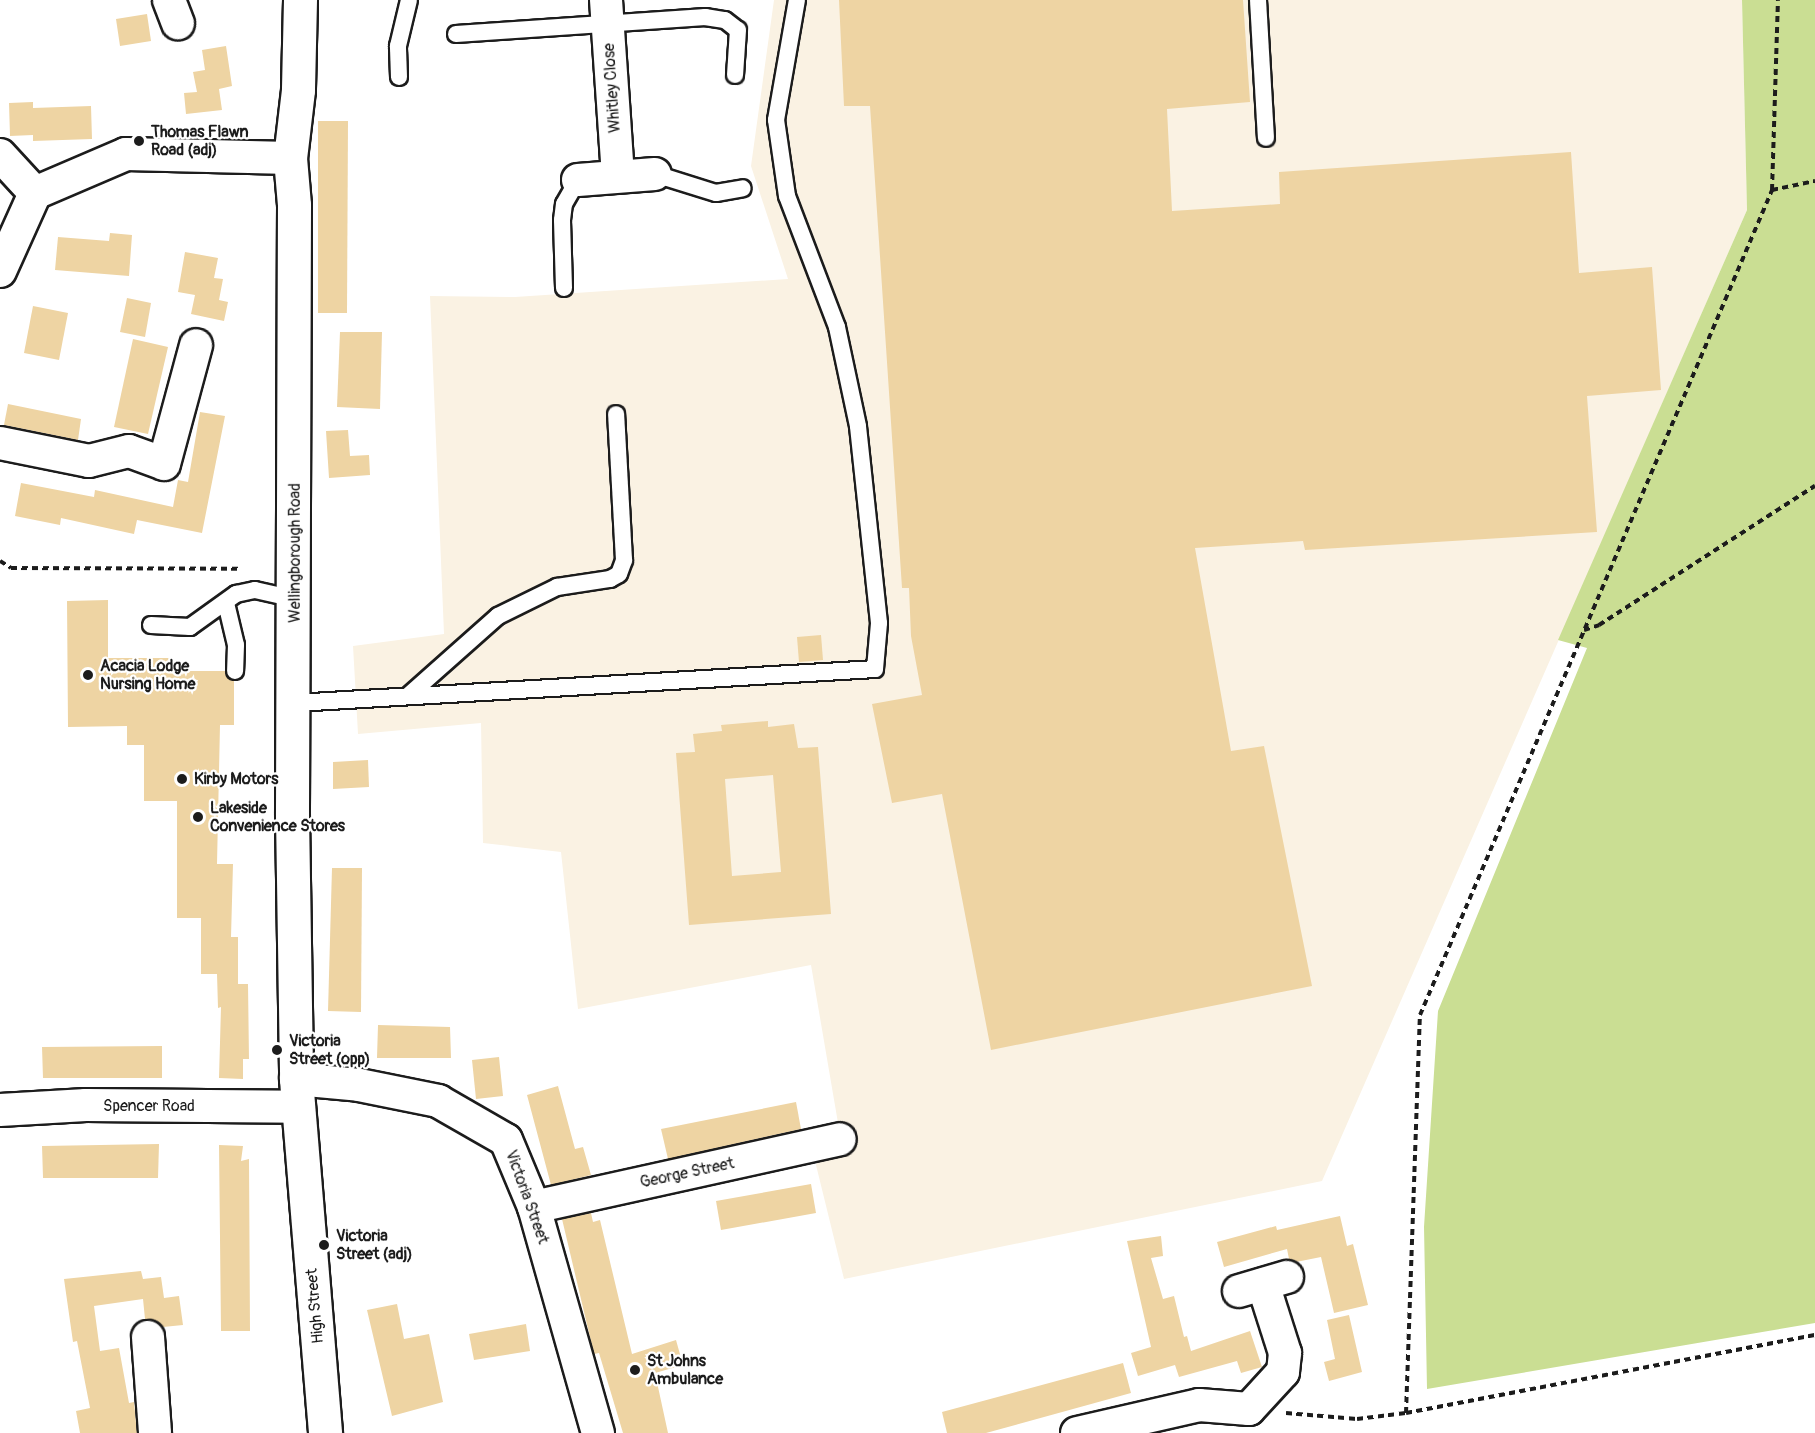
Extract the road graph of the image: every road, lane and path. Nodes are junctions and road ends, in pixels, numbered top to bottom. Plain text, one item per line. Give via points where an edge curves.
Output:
1 (300, 0) edge
2 (409, 0) edge
3 (797, 0) edge
4 (1258, 0) edge
5 (1778, 0) edge
6 (607, 11) edge
7 (456, 34) dead end
8 (735, 75) dead end
9 (399, 77) dead end
10 (1266, 138) dead end
11 (0, 155) edge
12 (290, 158) junction
13 (654, 174) joint
14 (618, 176) junction
15 (578, 180) joint
16 (1815, 181) edge
17 (743, 188) dead end
18 (1772, 190) junction
19 (35, 193) junction
20 (3, 256) edge
21 (564, 288) dead end
22 (196, 345) dead end
23 (616, 414) dead end
24 (0, 443) edge
25 (1815, 486) edge
26 (0, 561) edge
27 (248, 568) dead end
28 (296, 599) junction
29 (226, 603) junction
30 (152, 625) dead end
31 (1584, 630) junction
32 (236, 671) dead end
33 (409, 695) junction
34 (295, 703) junction
35 (297, 1093) junction
36 (0, 1110) edge
37 (840, 1139) dead end
38 (534, 1207) junction
39 (1263, 1284) dead end
40 (1815, 1335) edge
41 (148, 1337) dead end
42 (1406, 1413) junction
43 (1250, 1421) edge
44 (155, 1433) edge
45 (325, 1433) edge
46 (598, 1433) edge
47 (1077, 1433) edge

1 - 12 main road, Wellingborough Road via 298,90
2 - 9 lane via 398,46
3 - 33 lane via 776,120 787,196 837,327 858,426 879,623 875,669
4 - 10 lane
5 - 18 path
6 - 7 lane
6 - 8 lane via 725,20 738,30
6 - 14 street, Whitley Close
11 - 19 street
12 - 19 street via 126,154
12 - 28 main road, Wellingborough Road via 294,205
13 - 14 street
13 - 17 lane via 716,193
14 - 15 street
15 - 21 lane via 564,204
16 - 18 path
18 - 31 path
19 - 20 street
22 - 24 street via 164,464 129,451 89,461
23 - 33 lane via 624,560 619,574 610,579 557,587 498,615
25 - 31 path via 1599,625
26 - 27 path via 11,568
28 - 29 lane via 255,590 236,594
28 - 34 main road, Wellingborough Road
29 - 30 lane via 190,627
29 - 32 lane via 236,645
31 - 42 path via 1420,1015
33 - 34 lane
34 - 35 main road, Wellingborough Road via 292,815
35 - 36 street, Spencer Road
35 - 38 street, Victoria Street via 359,1085 438,1101 506,1140
35 - 45 main road, High Street
37 - 38 street, George Street
38 - 46 street, Victoria Street
39 - 43 street via 1285,1353 1283,1372
40 - 42 path
41 - 44 street
42 - 43 path via 1357,1419
43 - 47 street via 1199,1406

